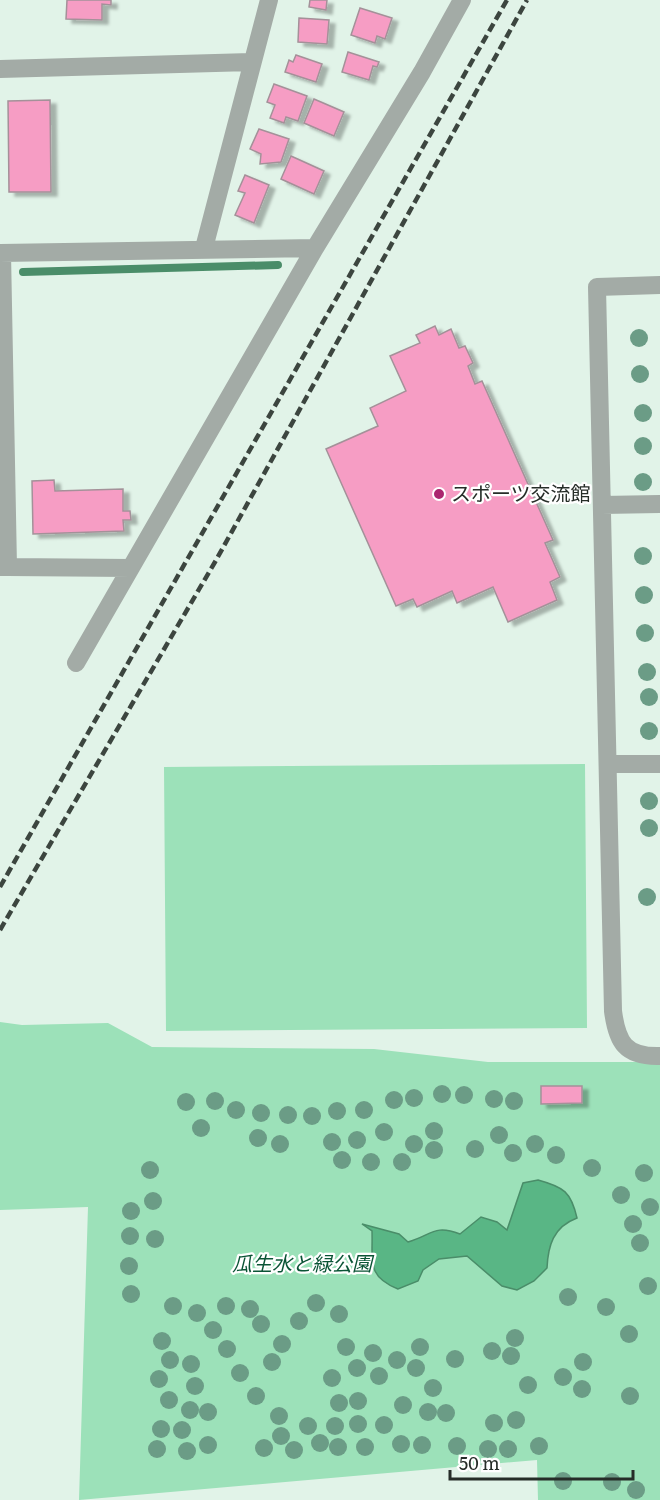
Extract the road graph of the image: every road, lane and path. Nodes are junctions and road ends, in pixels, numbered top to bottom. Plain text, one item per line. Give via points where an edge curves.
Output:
1 (269, 0) edge
2 (462, 0) edge
3 (251, 62) junction
4 (0, 69) edge
5 (204, 248) junction
6 (315, 248) junction
7 (1, 253) edge
8 (660, 285) edge
9 (660, 504) edge
10 (602, 505) junction
11 (4, 567) edge
12 (131, 568) junction
13 (76, 663) dead end
14 (608, 764) junction
15 (660, 764) edge
16 (660, 1056) edge

1 - 3 street
2 - 6 street
3 - 4 street
3 - 5 street
5 - 6 street
5 - 7 street
6 - 12 street
7 - 11 street
8 - 10 street via 597,286
9 - 10 street
10 - 14 street
11 - 12 street
12 - 13 street
14 - 15 street
14 - 16 street via 616,1032 628,1049

